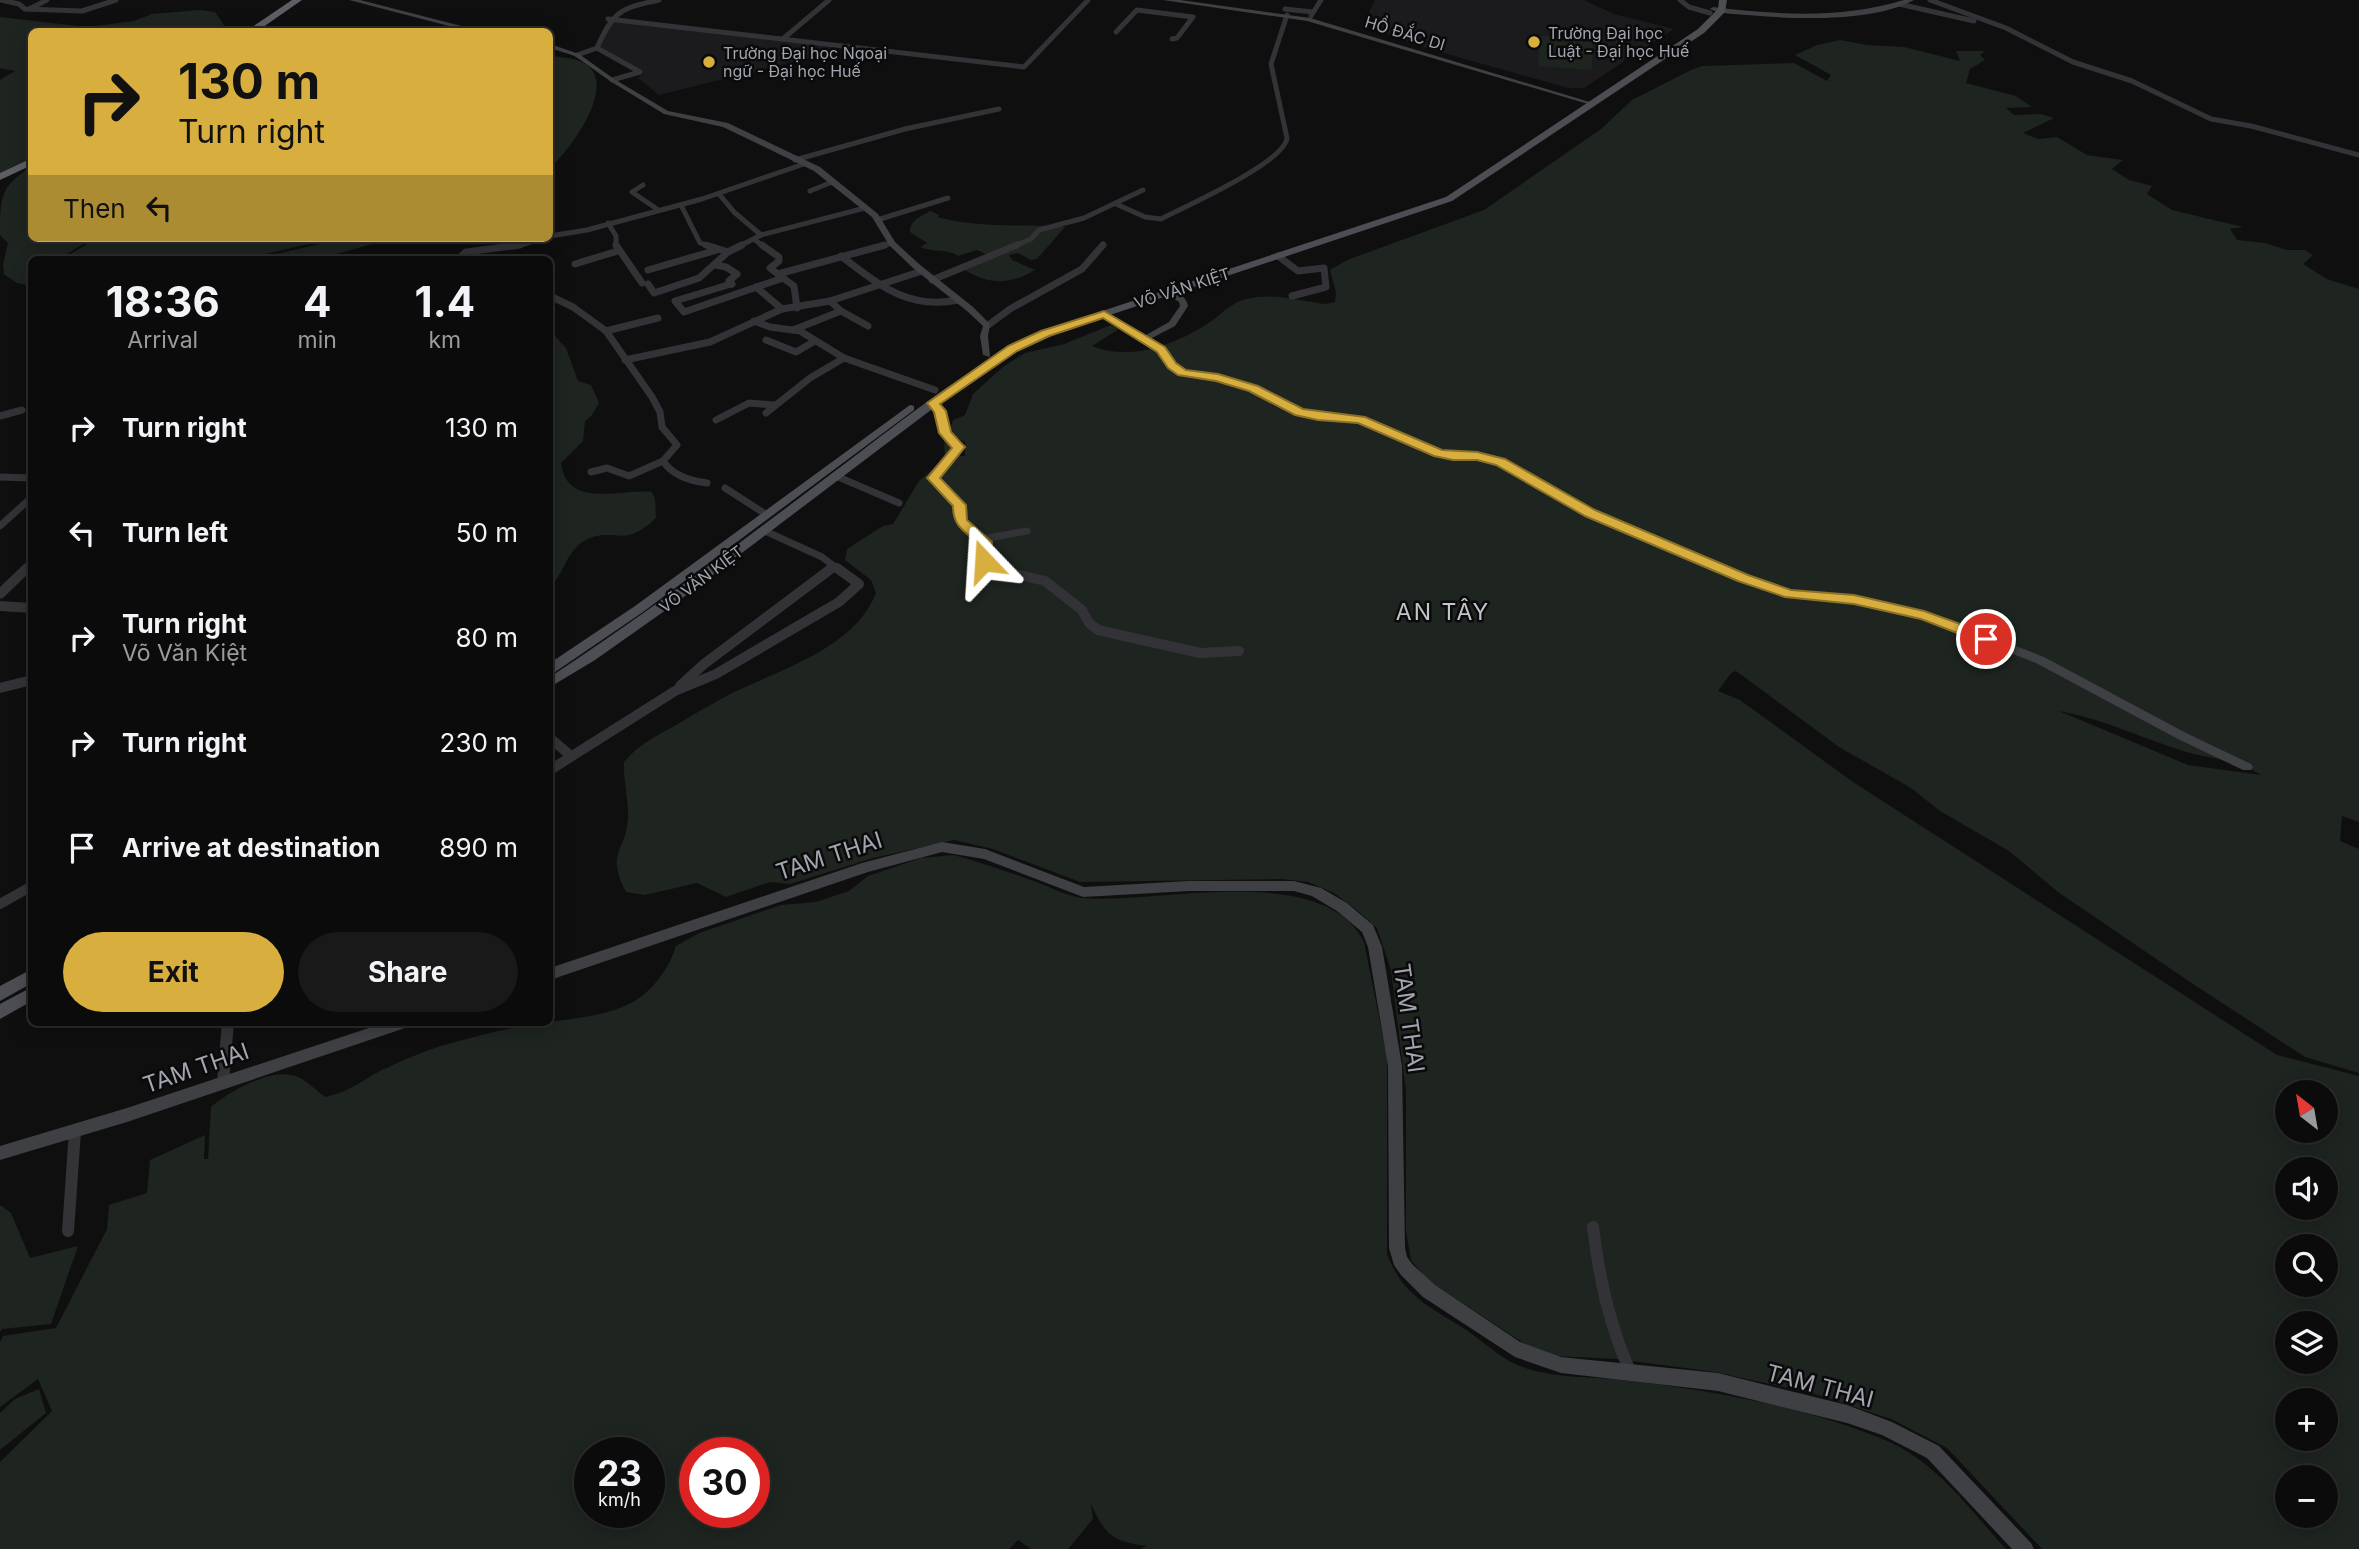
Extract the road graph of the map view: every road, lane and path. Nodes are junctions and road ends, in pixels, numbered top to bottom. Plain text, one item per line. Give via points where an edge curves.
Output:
1 (1, 0) edge
2 (22, 0) edge
3 (47, 0) edge
4 (116, 0) edge
5 (298, 0) edge
6 (352, 0) edge
7 (659, 0) edge
8 (829, 0) edge
9 (1088, 0) edge
10 (1166, 0) edge
11 (1190, 0) edge
12 (1282, 0) edge
13 (1321, 0) edge
14 (1680, 0) edge
15 (1912, 0) edge
16 (1930, 0) edge
17 (1897, 2) edge
18 (40, 3) junction
19 (1717, 6) edge
20 (28, 10) junction
21 (1285, 12) junction
22 (1312, 15) junction
23 (608, 19) junction
24 (2002, 26) junction
25 (255, 28) edge
26 (466, 28) edge
27 (1116, 32) dead end
28 (784, 38) junction
29 (1172, 39) dead end
30 (553, 47) edge
31 (597, 48) junction
32 (577, 55) junction
33 (612, 80) junction
34 (1588, 101) junction
35 (999, 108) dead end
36 (2359, 155) edge
37 (795, 160) junction
38 (28, 163) edge
39 (804, 163) junction
40 (0, 177) edge
41 (832, 182) junction
42 (643, 185) dead end
43 (1143, 190) dead end
44 (810, 191) dead end
45 (719, 194) junction
46 (948, 198) dead end
47 (1116, 204) junction
48 (681, 205) junction
49 (1417, 207) junction
50 (865, 208) junction
51 (657, 209) junction
52 (877, 220) junction
53 (608, 223) junction
54 (553, 236) edge
55 (758, 238) junction
56 (530, 242) edge
57 (892, 243) junction
58 (1103, 245) dead end
59 (717, 250) junction
60 (618, 251) junction
61 (728, 252) junction
62 (461, 256) edge
63 (841, 256) junction
64 (1278, 256) junction
65 (575, 264) dead end
66 (716, 265) junction
67 (648, 270) dead end
68 (922, 271) junction
69 (781, 276) junction
70 (932, 280) junction
71 (731, 284) junction
72 (878, 285) junction
73 (756, 287) junction
74 (1167, 290) junction
75 (744, 291) junction
76 (654, 293) junction
77 (1292, 296) dead end
78 (553, 297) edge
79 (958, 300) junction
80 (830, 301) junction
81 (660, 303) dead end
82 (797, 308) junction
83 (782, 309) junction
84 (841, 311) junction
85 (1104, 314) junction
86 (658, 318) dead end
87 (754, 321) junction
88 (868, 326) dead end
89 (987, 326) junction
90 (793, 330) junction
91 (606, 331) junction
92 (1143, 339) junction
93 (766, 340) dead end
94 (815, 341) junction
95 (992, 357) junction
96 (844, 358) junction
97 (625, 360) junction
98 (935, 390) junction
99 (933, 403) junction
100 (774, 405) junction
101 (22, 410) dead end
102 (766, 413) dead end
103 (0, 416) edge
104 (716, 420) dead end
105 (663, 461) junction
106 (591, 472) dead end
107 (836, 476) junction
108 (0, 477) edge
109 (28, 478) edge
110 (707, 483) dead end
111 (724, 488) dead end
112 (794, 494) junction
113 (806, 499) junction
114 (28, 501) edge
115 (899, 503) dead end
116 (767, 515) junction
117 (0, 526) edge
118 (765, 531) junction
119 (1027, 531) dead end
120 (983, 540) junction
121 (834, 566) junction
122 (28, 567) edge
123 (0, 594) edge
124 (0, 606) edge
125 (28, 608) edge
126 (639, 609) junction
127 (652, 616) junction
128 (1239, 651) dead end
129 (553, 666) edge
130 (28, 681) edge
131 (553, 681) edge
132 (0, 688) edge
133 (675, 691) junction
134 (553, 741) edge
135 (571, 756) junction
136 (2247, 767) dead end
137 (553, 768) edge
138 (28, 888) edge
139 (0, 904) edge
140 (553, 973) edge
141 (28, 977) edge
142 (0, 994) edge
143 (28, 995) edge
144 (0, 1012) edge
145 (228, 1026) edge
146 (393, 1026) edge
147 (223, 1082) junction
148 (75, 1131) junction
149 (0, 1153) edge
150 (1593, 1227) dead end
151 (68, 1231) dead end
152 (1630, 1371) junction
153 (2025, 1549) edge

1 - 20 street
2 - 18 street
3 - 18 street
4 - 20 street via 82,11
5 - 25 highway
6 - 26 street
7 - 23 street via 624,9
8 - 28 street
9 - 28 street via 1024,67
10 - 21 street, HỒ ĐẮC DI
11 - 21 street, HỒ ĐẮC DI
12 - 21 street
13 - 22 street
14 - 19 street via 1689,8
15 - 17 street
16 - 24 street
17 - 19 street via 1867,12 1834,15
17 - 24 street
18 - 20 street
19 - 34 main road, VÕ VĂN KIỆT via 1701,31
21 - 22 street, HỒ ĐẮC DI
21 - 34 street, HỒ ĐẮC DI
21 - 47 street via 1271,64 1286,127 1286,146 1279,154 1161,219
22 - 34 street, HỒ ĐẮC DI
23 - 28 street
23 - 31 street
24 - 36 street via 2061,57 2132,80 2211,119
27 - 29 street via 1137,10 1193,17
30 - 32 street
31 - 32 street
31 - 33 street via 640,72
32 - 33 street
33 - 37 street via 666,113 725,125
34 - 49 main road, VÕ VĂN KIỆT via 1473,184 1449,198
35 - 37 street via 905,128
37 - 39 street
38 - 40 highway
39 - 41 street
39 - 45 street
41 - 44 street
41 - 50 street
42 - 51 street via 632,192
43 - 47 street
45 - 48 street
45 - 55 street
46 - 52 street
47 - 70 street via 1039,230 1031,239
48 - 51 street
48 - 59 street via 700,243
49 - 64 main road, VÕ VĂN KIỆT
49 - 74 main road, VÕ VĂN KIỆT
50 - 52 street
50 - 55 street
51 - 53 street
52 - 57 street
53 - 54 street
53 - 60 street
55 - 61 street
55 - 69 street via 780,258 770,268
56 - 62 street
57 - 63 street
57 - 68 street
58 - 89 street via 1082,268
59 - 61 street
59 - 67 street
60 - 65 street
60 - 76 street
61 - 66 street
63 - 69 street
63 - 72 street
64 - 74 main road, VÕ VĂN KIỆT
64 - 77 street via 1298,271 1324,268 1326,288
66 - 71 street via 737,274
66 - 76 street via 696,279
68 - 70 street
68 - 72 street
69 - 73 street
69 - 82 street via 794,286
70 - 79 street
71 - 75 street
71 - 75 street via 675,301 684,312
72 - 79 street via 898,297 935,305
72 - 80 street
73 - 75 street
73 - 83 street
74 - 85 main road, VÕ VĂN KIỆT
74 - 92 street via 1184,306 1172,324
74 - 95 main road, VÕ VĂN KIỆT via 1031,331
76 - 81 street
78 - 91 street
79 - 89 street
80 - 82 street
80 - 84 street
82 - 83 street
83 - 87 street
84 - 88 street
84 - 90 street
85 - 92 street
85 - 95 main road, VÕ VĂN KIỆT
86 - 91 street
87 - 90 street
87 - 97 street via 710,342
89 - 95 street via 984,336
90 - 94 street
91 - 97 street
92 - 136 street via 1161,349 1182,373 1254,389 1299,412 1360,420 1438,453 1500,462 1590,513 1755,582 1790,594 1854,600 1924,615 2040,660
93 - 94 street via 796,352
94 - 96 street
95 - 98 main road, VÕ VĂN KIỆT
95 - 99 main road, VÕ VĂN KIỆT
96 - 98 street
96 - 100 street
97 - 105 street via 652,397 662,427 677,445
98 - 112 main road, VÕ VĂN KIỆT
99 - 107 main road, VÕ VĂN KIỆT
99 - 120 street via 940,411 945,433 958,447 933,478 959,505 962,523
100 - 102 street
100 - 104 street via 749,401
101 - 103 street
105 - 106 street via 633,475 607,468
105 - 110 street via 674,473
107 - 113 main road, VÕ VĂN KIỆT
107 - 115 street
108 - 109 street
111 - 116 street
112 - 113 main road
112 - 116 main road, VÕ VĂN KIỆT
113 - 118 main road, VÕ VĂN KIỆT
114 - 117 street
116 - 126 main road, VÕ VĂN KIỆT
118 - 121 street
118 - 127 main road, VÕ VĂN KIỆT
119 - 120 street
120 - 128 street via 983,556 992,569 1045,581 1082,610 1098,630 1193,652
121 - 133 street
121 - 133 street via 859,584 839,602 716,674
122 - 123 street
124 - 125 street
126 - 127 main road
126 - 129 main road, VÕ VĂN KIỆT
127 - 131 main road, VÕ VĂN KIỆT
130 - 132 street
133 - 135 street
134 - 135 street
135 - 137 street
138 - 139 street
140 - 152 street, TAM THAI via 867,867 942,847 985,854 1083,892 1189,886 1294,886 1315,892 1368,929 1375,947 1395,1066 1400,1260 1429,1292 1527,1355 1561,1365
141 - 142 main road
143 - 144 main road
145 - 147 street
146 - 147 street, TAM THAI
147 - 148 street, TAM THAI
148 - 149 street, TAM THAI
148 - 151 street
150 - 152 street via 1598,1272 1614,1335
152 - 153 street, TAM THAI via 1718,1382 1886,1428 1933,1452

